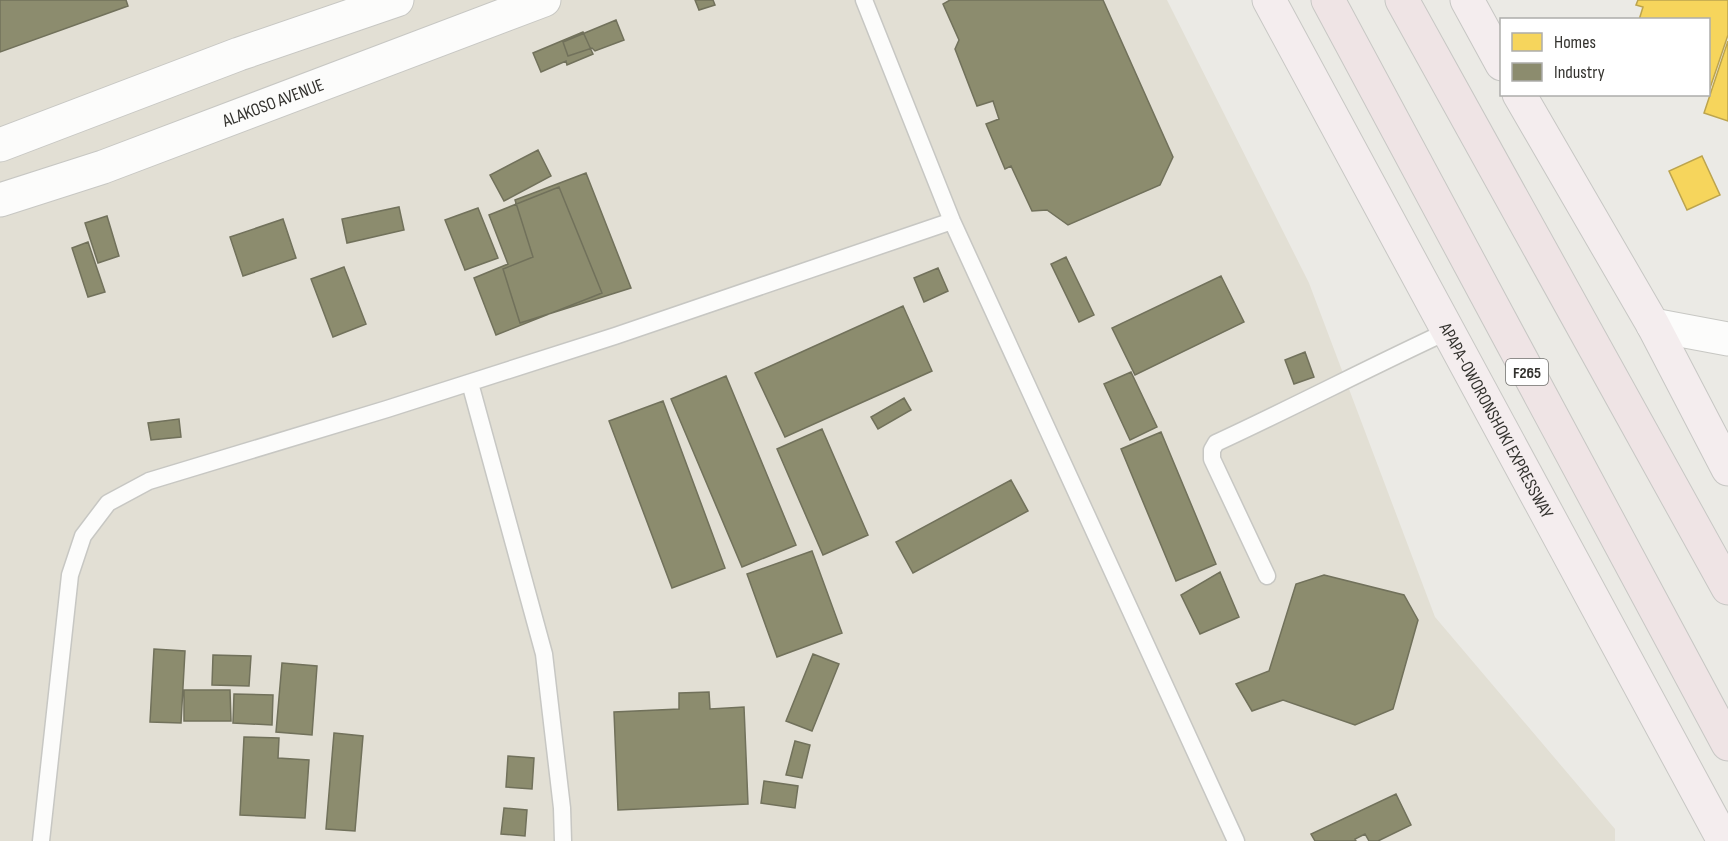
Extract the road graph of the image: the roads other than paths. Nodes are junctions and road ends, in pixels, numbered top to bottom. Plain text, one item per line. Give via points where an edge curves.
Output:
1 (397, 0) edge
2 (544, 0) edge
3 (864, 0) edge
4 (1269, 0) edge
5 (1328, 0) edge
6 (1402, 0) edge
7 (1467, 0) edge
8 (1500, 60) edge
9 (1520, 96) edge
10 (0, 145) edge
11 (0, 200) edge
12 (952, 221) junction
13 (1653, 326) junction
14 (1448, 331) junction
15 (1728, 339) edge
16 (470, 383) junction
17 (1728, 469) edge
18 (1267, 576) dead end
19 (1728, 588) edge
20 (1728, 744) edge
21 (41, 841) edge
22 (563, 841) edge
23 (1236, 841) edge
24 (1724, 841) edge

1 - 10 street via 239,54
2 - 11 street, ALAKOSO AVENUE via 103,167
3 - 12 lane
4 - 14 main road, APAPA-OWORONSHOKI EXPRESSWAY
5 - 20 highway, F265
6 - 19 highway
7 - 8 main road
9 - 13 main road
12 - 16 lane
12 - 23 lane
13 - 15 street
13 - 17 main road
14 - 18 lane via 1216,443 1212,459
14 - 24 main road, APAPA-OWORONSHOKI EXPRESSWAY
16 - 21 lane via 149,481 108,504 83,536 70,575
16 - 22 lane via 544,654

